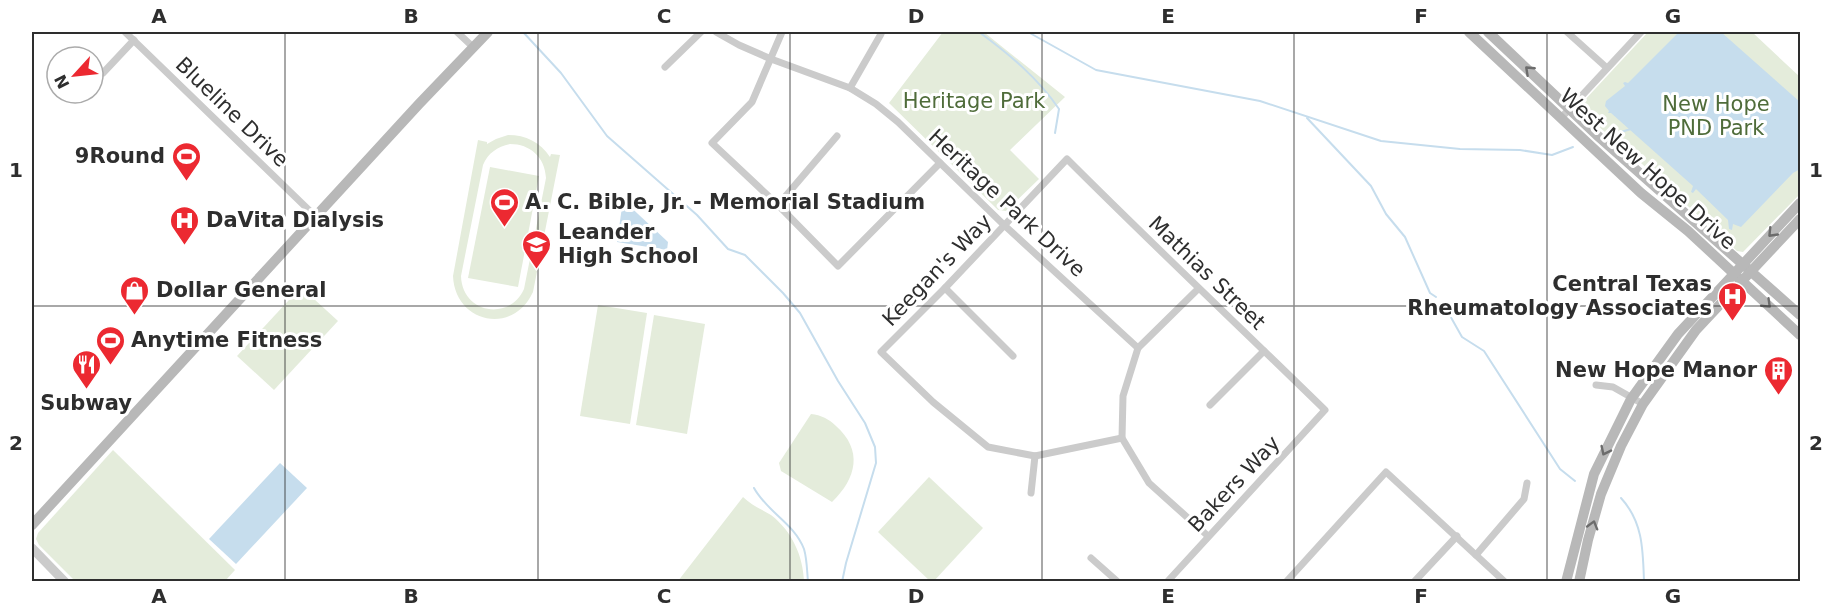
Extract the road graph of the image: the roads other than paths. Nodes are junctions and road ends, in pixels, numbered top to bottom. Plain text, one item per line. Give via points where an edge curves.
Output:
1 (125, 32) edge
2 (457, 32) edge
3 (488, 32) edge
4 (701, 32) edge
5 (716, 32) edge
6 (782, 32) edge
7 (1469, 32) edge
8 (1488, 32) edge
9 (1567, 32) edge
10 (1641, 32) edge
11 (881, 34) dead end
12 (134, 40) junction
13 (473, 47) junction
14 (771, 59) junction
15 (665, 67) dead end
16 (1607, 68) junction
17 (105, 71) edge
18 (850, 88) junction
19 (1570, 108) junction
20 (1560, 118) junction
21 (837, 136) dead end
22 (1067, 159) joint
23 (1607, 161) junction
24 (940, 163) junction
25 (1659, 189) junction
26 (1800, 203) edge
27 (778, 205) junction
28 (315, 216) junction
29 (1800, 219) edge
30 (1004, 225) junction
31 (1743, 263) junction
32 (1752, 271) junction
33 (1733, 273) junction
34 (1743, 281) junction
35 (945, 288) junction
36 (1198, 288) junction
37 (1800, 315) edge
38 (1800, 335) edge
39 (1138, 348) junction
40 (1264, 351) junction
41 (1013, 356) dead end
42 (1596, 385) dead end
43 (1631, 399) junction
44 (1643, 404) junction
45 (1210, 405) dead end
46 (1325, 410) joint
47 (1122, 438) junction
48 (1035, 456) junction
49 (1527, 483) dead end
50 (1031, 494) dead end
51 (32, 525) edge
52 (1208, 536) junction
53 (1457, 536) junction
54 (32, 548) edge
55 (1476, 555) junction
56 (1091, 558) dead end
57 (65, 582) edge
58 (1118, 582) edge
59 (1167, 582) edge
60 (1286, 582) edge
61 (1414, 582) edge
62 (1505, 582) edge
63 (1566, 582) edge
64 (1579, 582) edge

1 - 12 street, Blueline Drive
2 - 13 street
3 - 13 main road
4 - 15 street
5 - 14 street, Heritage Park Drive
6 - 14 street
7 - 20 main road, West New Hope Drive
19 -> 8 main road, West New Hope Drive
9 - 16 street
10 - 16 street
11 - 18 street
12 - 17 street
12 - 28 street, Blueline Drive
13 - 28 main road
14 - 18 street, Heritage Park Drive
14 - 27 street via 752,102 712,143
16 - 19 street
18 - 24 street, Heritage Park Drive via 898,122
19 - 20 street
19 - 25 main road, West New Hope Drive
20 - 23 main road, West New Hope Drive
21 - 27 street
22 - 30 street, Keegan's Way
22 - 36 street, Mathias Street
23 - 25 main road via 1613,159 1648,188
23 - 33 main road, West New Hope Drive
24 - 27 street via 838,266
24 - 30 street, Heritage Park Drive
25 - 31 main road, West New Hope Drive
26 -> 31 main road
28 - 51 main road
29 - 32 main road
30 - 35 street, Keegan's Way
30 - 39 street, Heritage Park Drive
31 - 32 main road, West New Hope Drive
31 - 33 main road
32 - 34 main road
32 - 37 main road, West New Hope Drive
33 - 34 main road, West New Hope Drive
33 - 43 main road via 1678,334
34 -> 38 main road, West New Hope Drive
34 - 44 main road via 1696,330
35 - 41 street
35 - 48 street, Keegan's Way via 881,352 988,447
36 - 39 street
36 - 40 street, Mathias Street
39 - 47 street via 1123,396
40 - 45 street
40 - 46 street, Mathias Street
42 - 43 street via 1613,387
43 - 44 street
43 -> 63 main road via 1594,474
64 -> 44 main road via 1601,494
46 - 52 street, Bakers Way
47 - 48 street
47 - 52 street via 1149,483
48 - 50 street
49 - 55 street via 1524,499
52 - 59 street, Bakers Way
53 - 55 street
53 - 60 street via 1386,472
53 - 61 street
54 - 57 street
55 - 62 street
56 - 58 street

